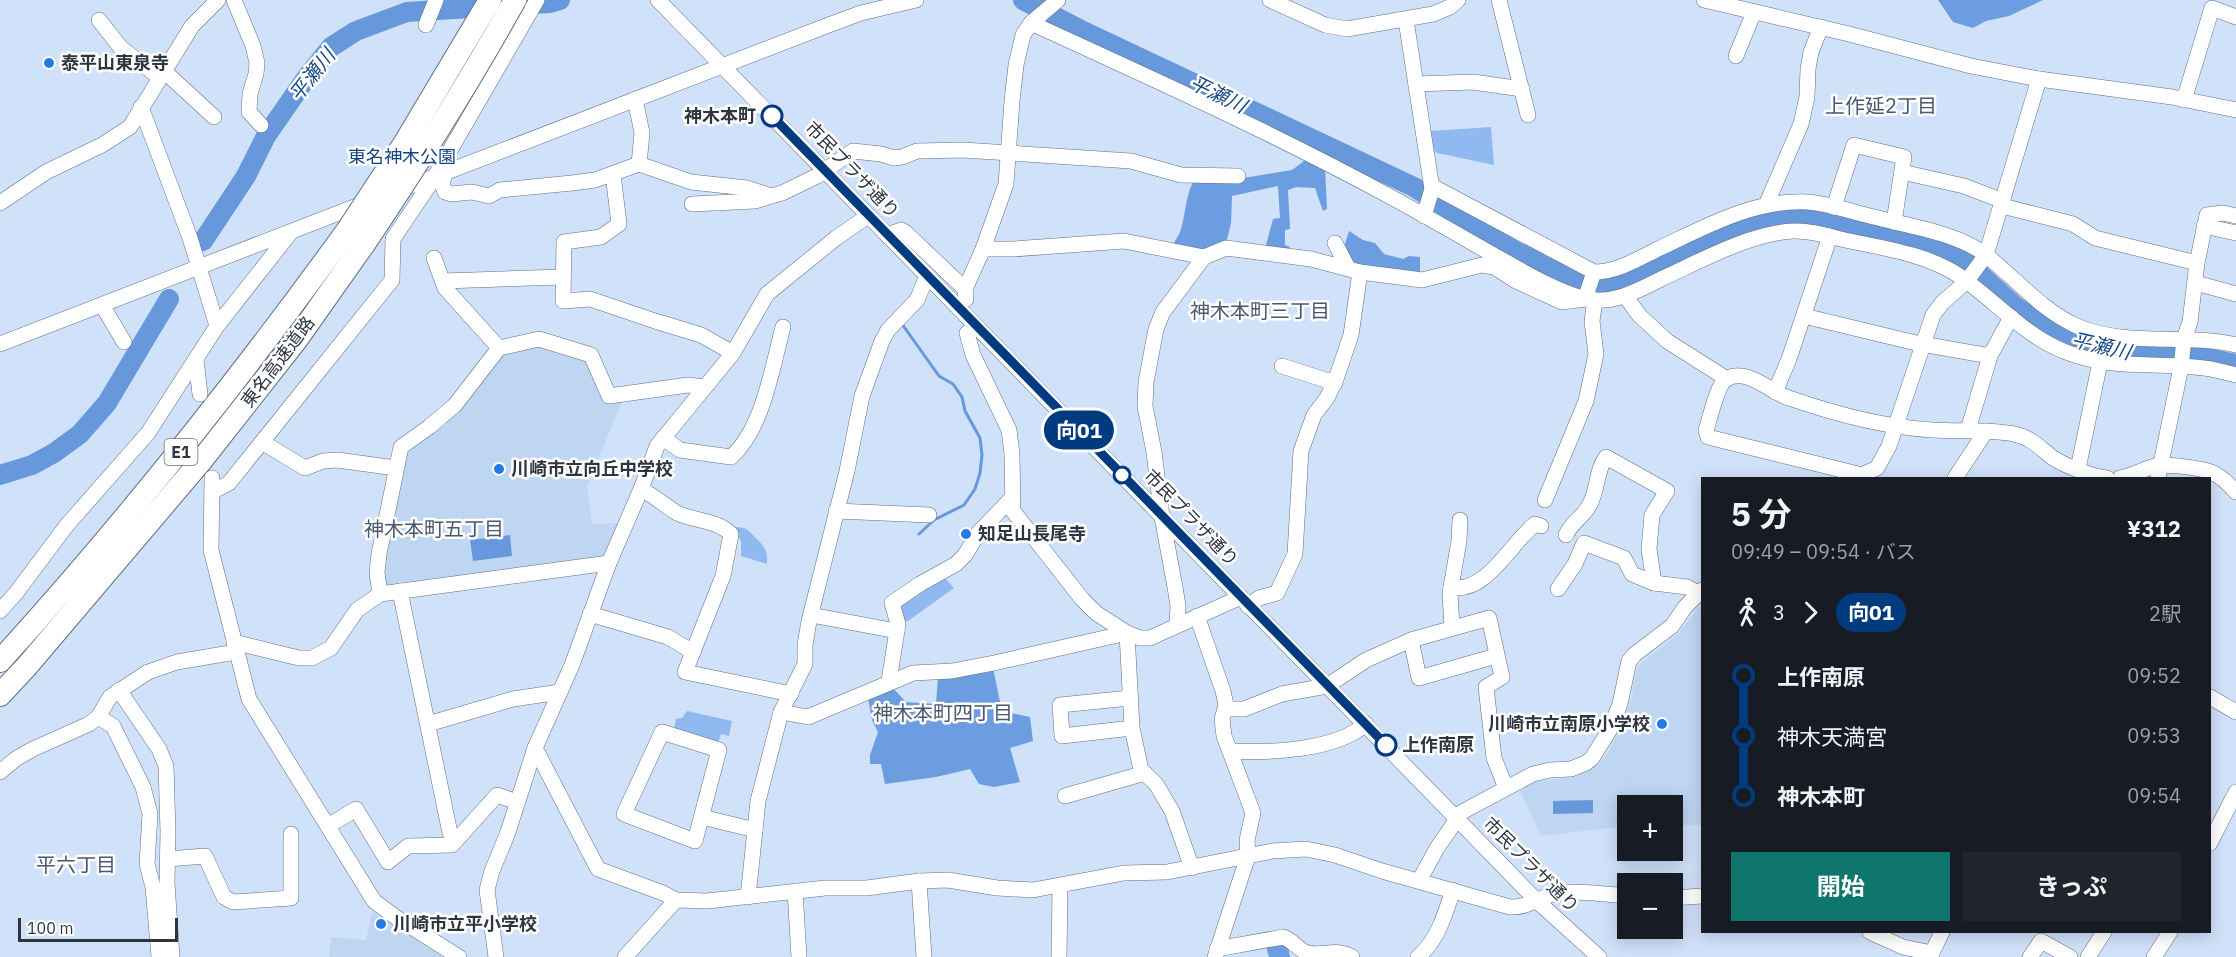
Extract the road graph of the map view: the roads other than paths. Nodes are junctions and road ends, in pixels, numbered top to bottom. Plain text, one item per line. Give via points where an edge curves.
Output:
1 (218, 0) edge
2 (234, 0) edge
3 (436, 0) edge
4 (490, 0) edge
5 (658, 0) edge
6 (916, 0) edge
7 (1270, 0) edge
8 (1458, 0) edge
9 (1499, 0) edge
10 (1704, 0) edge
11 (1056, 2) edge
12 (528, 4) edge
13 (1754, 12) junction
14 (2236, 17) edge
15 (99, 20) dead end
16 (1406, 20) junction
17 (427, 23) dead end
18 (1031, 23) junction
19 (1821, 27) junction
20 (1736, 56) dead end
21 (722, 66) junction
22 (161, 74) junction
23 (2039, 79) junction
24 (1416, 84) junction
25 (1522, 89) junction
26 (635, 99) junction
27 (2184, 100) junction
28 (141, 107) junction
29 (2236, 110) edge
30 (1527, 115) dead end
31 (214, 117) dead end
32 (408, 118) dead end
33 (261, 125) dead end
34 (1009, 154) junction
35 (639, 164) junction
36 (440, 170) junction
37 (825, 170) junction
38 (1902, 172) junction
39 (613, 174) junction
40 (1238, 176) dead end
41 (1432, 187) junction
42 (771, 196) junction
43 (0, 204) edge
44 (692, 204) dead end
45 (2003, 204) junction
46 (1766, 205) junction
47 (1834, 207) junction
48 (1424, 214) junction
49 (868, 216) junction
50 (2236, 216) edge
51 (1894, 222) junction
52 (2204, 226) junction
53 (291, 232) junction
54 (2236, 233) edge
55 (887, 235) junction
56 (1830, 236) junction
57 (356, 238) junction
58 (1335, 243) dead end
59 (983, 249) junction
60 (1986, 255) junction
61 (1204, 257) junction
62 (434, 258) dead end
63 (2197, 263) junction
64 (200, 267) junction
65 (1354, 270) junction
66 (1593, 275) junction
67 (927, 276) junction
68 (562, 277) junction
69 (443, 281) junction
70 (1966, 282) junction
71 (2196, 283) junction
72 (2236, 294) edge
73 (1626, 297) junction
74 (1589, 298) junction
75 (102, 304) junction
76 (1804, 316) junction
77 (2011, 317) junction
78 (217, 326) junction
79 (783, 327) dead end
80 (967, 333) dead end
81 (2184, 340) junction
82 (124, 342) dead end
83 (0, 344) edge
84 (1923, 344) junction
85 (2236, 345) edge
86 (499, 348) junction
87 (734, 353) junction
88 (1990, 356) junction
89 (196, 360) junction
90 (2100, 362) junction
91 (2181, 365) junction
92 (1282, 366) dead end
93 (2236, 375) edge
94 (1727, 379) junction
95 (1335, 382) junction
96 (705, 387) junction
97 (1775, 392) junction
98 (200, 394) dead end
99 (1897, 427) junction
100 (1968, 430) junction
101 (1986, 431) junction
102 (663, 438) junction
103 (262, 442) junction
104 (396, 468) junction
105 (2078, 469) junction
106 (2160, 472) edge
107 (1859, 477) edge
108 (1956, 477) edge
109 (2096, 477) edge
110 (2126, 477) edge
111 (641, 489) junction
112 (2236, 492) edge
113 (1012, 498) junction
114 (1545, 500) dead end
115 (836, 511) junction
116 (929, 515) dead end
117 (1162, 517) junction
118 (1460, 520) dead end
119 (1536, 523) dead end
120 (1566, 534) dead end
121 (609, 563) junction
122 (1654, 584) junction
123 (1451, 587) junction
124 (1558, 589) dead end
125 (400, 591) junction
126 (1700, 591) edge
127 (380, 594) junction
128 (1245, 601) junction
129 (0, 611) edge
130 (590, 614) junction
131 (811, 615) junction
132 (1197, 616) junction
133 (1177, 625) junction
134 (1452, 628) junction
135 (897, 631) junction
136 (1127, 633) junction
137 (1411, 640) junction
138 (235, 647) junction
139 (693, 652) junction
140 (1496, 656) junction
141 (0, 661) edge
142 (889, 681) junction
143 (1327, 686) junction
144 (119, 690) junction
145 (561, 692) junction
146 (791, 694) junction
147 (0, 695) edge
148 (1130, 698) junction
149 (2211, 698) edge
150 (1226, 709) junction
151 (781, 712) junction
152 (2236, 712) edge
153 (98, 717) junction
154 (428, 724) junction
155 (1366, 724) junction
156 (1132, 728) junction
157 (535, 748) junction
158 (1230, 751) junction
159 (0, 772) edge
160 (1145, 773) junction
161 (1506, 788) junction
162 (2236, 792) edge
163 (1065, 796) dead end
164 (517, 802) junction
165 (702, 817) junction
166 (1456, 818) junction
167 (328, 826) junction
168 (755, 830) junction
169 (450, 833) dead end
170 (291, 834) dead end
171 (2211, 841) edge
172 (1248, 856) junction
173 (168, 859) junction
174 (1192, 868) junction
175 (919, 881) junction
176 (1419, 881) junction
177 (1060, 886) junction
178 (1453, 890) junction
179 (795, 891) junction
180 (1617, 895) edge
181 (1701, 896) edge
182 (748, 897) junction
183 (1683, 897) edge
184 (676, 900) junction
185 (1538, 902) junction
186 (1876, 933) edge
187 (1942, 933) edge
188 (2103, 933) edge
189 (2169, 933) edge
190 (1216, 953) edge
191 (1931, 955) edge
192 (159, 957) edge
193 (172, 957) edge
194 (459, 957) edge
195 (496, 957) edge
196 (625, 957) edge
197 (799, 957) edge
198 (924, 957) edge
199 (1059, 957) edge
200 (1352, 957) edge
201 (1418, 957) edge
202 (1599, 957) edge
203 (2030, 957) edge
204 (2070, 957) edge
205 (2088, 957) edge
206 (2154, 957) edge

1 - 22 street via 192,26
2 - 33 street via 257,63 249,112
3 - 17 street
4 - 57 highway, 東名高速道路 / E1, bridge via 406,141
5 - 21 street, 市民プラザ通り
6 - 21 street via 861,13
7 - 16 street via 1325,25 1347,29
8 - 16 street via 1432,14
9 - 25 street
10 - 13 street
11 - 18 street
12 - 36 street
12 - 57 highway, 東名高速道路 / E1, bridge via 477,68 418,164
13 - 19 street
13 - 20 street
14 - 27 street via 2212,8
15 - 22 street via 121,48
16 - 24 street
18 - 34 street via 1023,35 1016,65
18 - 48 street via 1307,153
19 - 23 street via 1971,66
19 - 46 street via 1811,52 1801,124
21 - 26 street
21 - 37 street, 市民プラザ通り
22 - 28 street
22 - 31 street
23 - 27 street
23 - 45 street
24 - 25 street via 1473,82
24 - 41 street
25 - 30 street
26 - 35 street via 642,133
26 - 36 street
27 - 29 street
28 - 43 street via 130,127 46,172
28 - 64 street
32 - 36 street via 409,128
34 - 37 street via 917,150 894,158 853,152
34 - 40 street via 1131,160 1181,175
34 - 59 street via 1006,184
35 - 39 street
35 - 42 street via 691,182 747,188
36 - 39 street via 445,192 489,195 500,190 596,180
36 - 53 street
36 - 103 street via 393,239 392,280
37 - 42 street
37 - 49 street, 市民プラザ通り
38 - 45 street via 1964,186
38 - 47 street via 1904,157 1854,145
38 - 51 street
39 - 68 street via 619,224 601,237 564,242
41 - 48 street
41 - 66 street
42 - 44 street via 755,201
45 - 60 street
45 - 63 street via 2073,224 2095,238
46 - 47 street via 1809,202
46 - 66 street via 1718,221
47 - 51 street
48 - 74 street via 1548,285
49 - 55 street, 市民プラザ通り
49 - 87 street via 767,294
50 - 52 street via 2206,215
51 - 60 street via 1939,234
52 - 54 street
52 - 63 street
53 - 64 street
53 - 78 street
55 - 59 street via 904,232 966,294
55 - 67 street, 市民プラザ通り
56 - 70 street via 1940,264
56 - 73 street via 1798,231 1762,236
56 - 76 street
57 - 141 highway, 東名高速道路 / E1 via 278,326 188,443 61,594
57 - 147 highway, 東名高速道路 / E1 via 297,339 201,462
58 - 65 street
59 - 61 street via 1124,241
60 - 70 street
60 - 81 street via 2046,308 2072,324 2114,336
61 - 65 street via 1226,248 1311,259
61 - 117 street via 1163,312 1147,374 1145,406
62 - 69 street
63 - 71 street
64 - 75 street
64 - 78 street
65 - 74 street via 1422,280 1482,265 1494,267 1562,302
65 - 95 street via 1351,335
66 - 74 street
67 - 115 street via 917,300 888,330 876,356 862,396
67 - 117 street, 市民プラザ通り
68 - 69 street
68 - 87 street via 563,301 590,298 701,334
69 - 86 street
70 - 77 street
70 - 84 street via 1933,315
71 - 72 street
71 - 81 street
73 - 74 street
73 - 94 street via 1667,341
74 - 114 street via 1596,354 1586,402
75 - 82 street
75 - 83 street
76 - 84 street
76 - 97 street
77 - 88 street
77 - 90 street via 2049,344
78 - 89 street
79 - 102 street via 760,410 743,447 731,457 680,450
80 - 113 street via 972,356 1009,430
81 - 85 street via 2213,339
81 - 91 street
84 - 88 street
84 - 99 street
86 - 96 street via 539,339 591,355 609,396 688,385
86 - 104 street via 455,405 401,447
87 - 96 street
88 - 100 street
89 - 98 street
89 - 129 street via 148,434 67,525
90 - 91 street
90 - 105 street
91 - 93 street
91 - 106 street
92 - 95 street
94 - 97 street via 1750,378
94 - 107 street via 1717,396 1706,430 1708,437
95 - 128 street via 1314,415 1301,451 1295,554 1277,592
96 - 102 street
97 - 99 street
99 - 100 street
99 - 107 street via 1877,468
100 - 101 street
101 - 105 street via 2032,440 2057,460
101 - 108 street
102 - 111 street
103 - 104 street via 305,468 337,460
103 - 138 street via 229,483 213,485 211,550
104 - 127 street via 376,573
105 - 109 street
106 - 110 street via 2152,467
106 - 112 street via 2204,468
111 - 121 street
111 - 139 street via 677,512 725,528 730,534 723,576
113 - 135 street via 979,532 956,564 892,603
113 - 136 street via 1012,511 1082,599
115 - 116 street
115 - 131 street
117 - 128 street, 市民プラザ通り
117 - 133 street via 1177,596
118 - 123 street
119 - 123 street via 1482,579 1462,590
120 - 122 street via 1590,505 1606,457 1649,480 1667,491 1653,515 1649,549
121 - 125 street
121 - 130 street
122 - 124 street via 1632,574 1624,558 1584,543
122 - 126 street
123 - 134 street
125 - 127 street
125 - 154 street
126 - 161 street via 1672,626 1629,661 1620,704 1592,758 1571,769 1533,774
127 - 138 street via 357,610 331,648 312,658
128 - 132 street
128 - 143 street, 市民プラザ通り
130 - 139 street via 668,638
130 - 145 street
131 - 135 street
131 - 146 street via 805,664
132 - 133 street
132 - 150 street
133 - 136 street via 1150,638
134 - 137 street
134 - 140 street via 1489,618
135 - 142 street
136 - 142 street via 1004,661 952,671 913,673
136 - 148 street
137 - 140 street via 1419,678
137 - 143 street via 1366,660
138 - 144 street via 148,672
138 - 167 street via 249,699
139 - 146 street via 685,672
140 - 161 street via 1502,677 1486,687 1494,758
142 - 151 street via 808,717
143 - 150 street via 1282,694 1244,709
143 - 155 street, 市民プラザ通り
144 - 153 street
144 - 173 street via 166,766
145 - 154 street via 513,699
145 - 157 street
146 - 151 street
148 - 156 street
148 - 156 street via 1060,705 1062,736
149 - 152 street
150 - 158 street via 1222,719
151 - 168 street via 758,801
153 - 159 street via 33,749
153 - 192 street via 113,726 143,787 150,814 147,864 153,887
154 - 169 street
155 - 158 street via 1345,737 1314,746 1266,753
155 - 166 street, 市民プラザ通り
156 - 160 street via 1141,770
157 - 164 street
157 - 184 street via 598,869
158 - 172 street via 1253,813 1246,840
160 - 163 street
160 - 174 street via 1172,811
161 - 166 street
162 - 171 street
164 - 167 street via 498,795 453,845 408,846 388,862 356,809
164 - 195 street via 487,890
165 - 165 street via 694,841 624,814 662,732 719,750
165 - 168 street
166 - 176 street
166 - 185 street, 市民プラザ通り
167 - 194 street via 374,901
168 - 182 street
170 - 173 street via 291,898 233,902 224,897 205,856
172 - 174 street
172 - 176 street via 1306,849
172 - 190 street
173 - 193 street
174 - 177 street via 1124,873
175 - 177 street via 948,880 1033,890
175 - 179 street
175 - 198 street
176 - 178 street
177 - 199 street
178 - 185 street via 1510,907
178 - 201 street via 1434,938
179 - 182 street
179 - 197 street
180 - 185 street via 1572,892 1552,894
181 - 183 street
182 - 184 street
184 - 196 street
185 - 202 street, 市民プラザ通り
186 - 191 street
187 - 191 street
188 - 205 street
189 - 206 street
190 - 200 street via 1283,937 1308,953 1339,952
203 - 204 street via 2041,941

